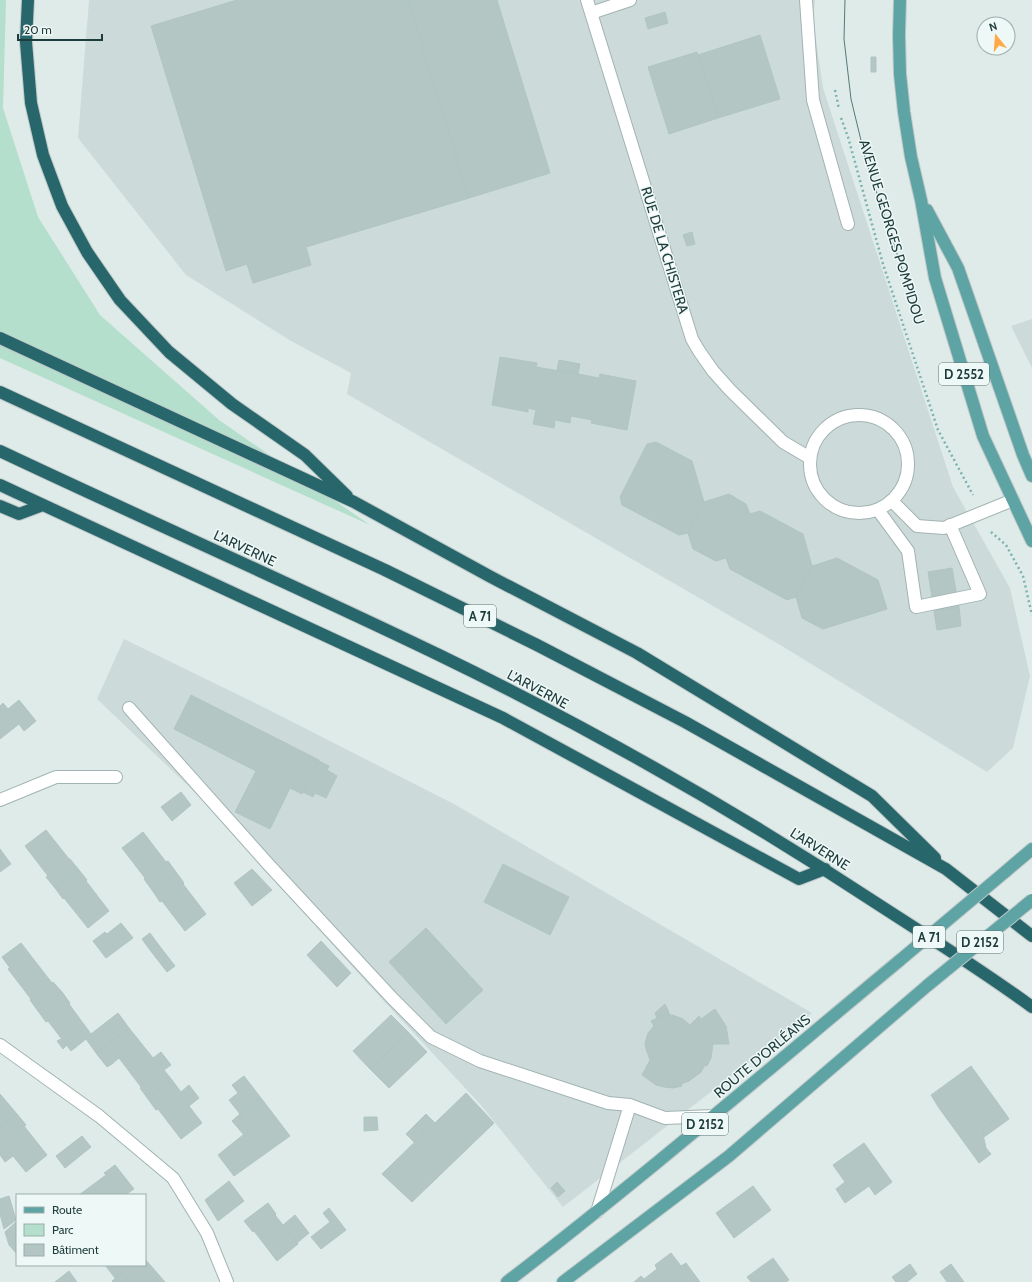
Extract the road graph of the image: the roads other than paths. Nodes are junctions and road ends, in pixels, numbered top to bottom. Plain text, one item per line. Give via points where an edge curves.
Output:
1 (28, 0) edge
2 (587, 0) edge
3 (630, 0) edge
4 (806, 0) edge
5 (900, 0) edge
6 (591, 13) junction
7 (921, 200) junction
8 (848, 224) dead end
9 (0, 338) edge
10 (0, 392) edge
11 (0, 451) edge
12 (810, 458) junction
13 (1032, 476) edge
14 (0, 485) edge
15 (1013, 500) junction
16 (354, 502) junction
17 (892, 502) junction
18 (42, 505) junction
19 (0, 506) edge
20 (878, 510) junction
21 (950, 525) junction
22 (1032, 540) edge
23 (129, 708) dead end
24 (116, 777) dead end
25 (0, 800) edge
26 (1032, 849) edge
27 (825, 869) junction
28 (946, 869) junction
29 (1032, 900) edge
30 (1032, 936) edge
31 (1032, 1007) edge
32 (0, 1045) edge
33 (630, 1105) junction
34 (714, 1116) junction
35 (597, 1212) junction
36 (227, 1282) edge
37 (507, 1282) edge
38 (563, 1282) edge

1 - 16 highway via 26,42 31,103 43,155 62,206 87,252 120,300 169,352 232,404 305,455
2 - 6 street, RUE DE LA CHISTERA
3 - 6 street
4 - 8 street via 813,100
5 - 7 main road, AVENUE GEORGES POMPIDOU / D 2552 via 900,74 911,157
6 - 12 street, RUE DE LA CHISTERA via 692,339 713,371 730,390 783,442
7 - 13 main road, AVENUE GEORGES POMPIDOU / D 2552 via 958,268
7 - 15 main road, AVENUE GEORGES POMPIDOU / D 2552 via 936,278 983,436
9 - 16 highway
10 - 28 highway, A 71 via 385,570 537,644 685,722
11 - 27 highway, L'ARVERNE / A 71 via 506,688 697,792
12 - 17 street via 814,443 824,430 836,421 852,416 867,416 882,421 895,430 904,443 908,459 902,489
12 - 20 street via 811,475 817,491 829,504 844,511 861,513
14 - 18 highway
15 - 21 street
15 - 22 main road, AVENUE GEORGES POMPIDOU / D 2552
16 - 28 highway via 637,653 872,796
17 - 20 street
17 - 21 street via 917,526 944,528
18 - 19 highway via 19,514
18 - 27 highway via 503,718 799,879
20 - 21 street via 908,551 916,607 980,594
23 - 33 street via 268,864 392,998 431,1036 480,1061 608,1104
24 - 25 street via 56,777
26 - 34 main road, ROUTE D'ORLÉANS / D 2152, bridge
27 - 31 highway, L'ARVERNE / A 71
28 - 30 highway, A 71
29 - 38 main road, D 2152, bridge via 928,985 729,1156
32 - 36 street via 99,1116 174,1178 206,1233
33 - 34 street via 665,1118
33 - 35 street
34 - 35 main road, ROUTE D'ORLÉANS / D 2152
35 - 37 main road, ROUTE D'ORLÉANS / D 2152

